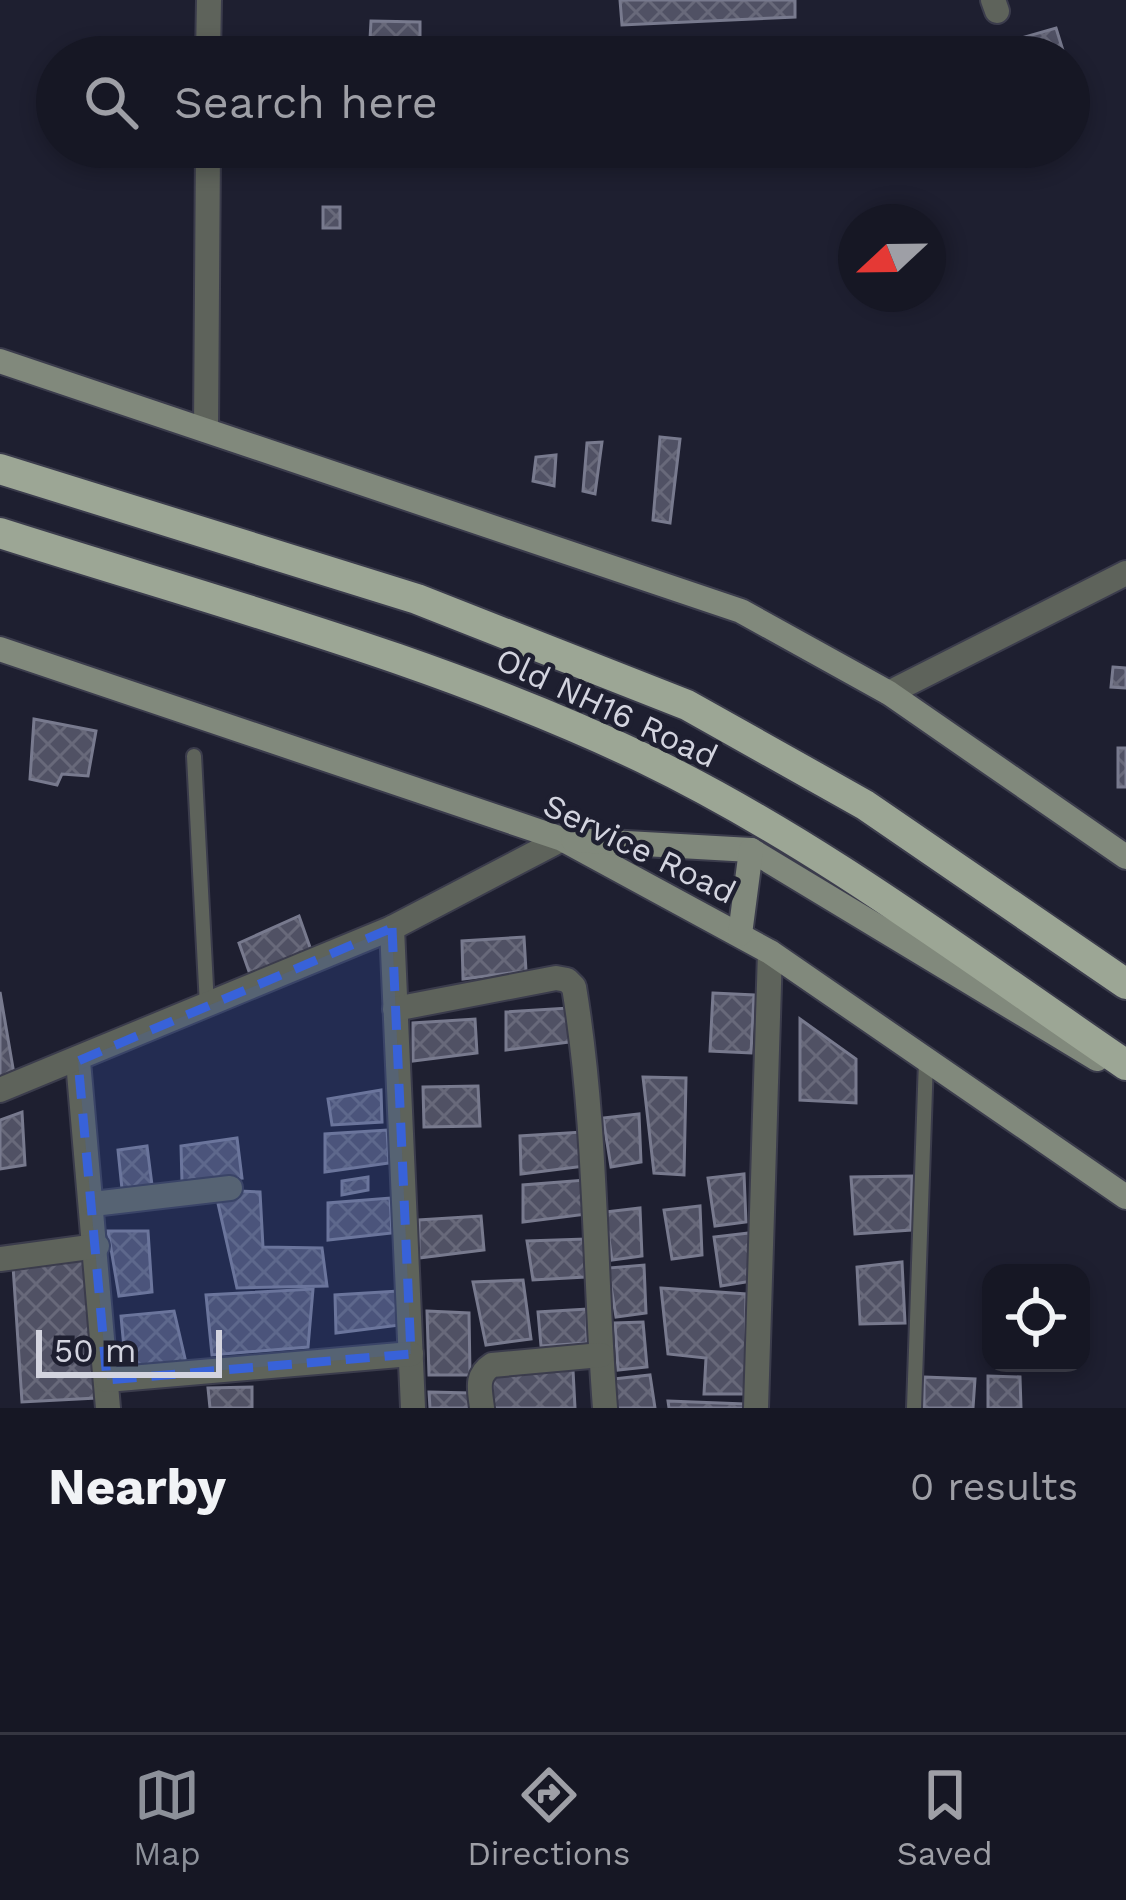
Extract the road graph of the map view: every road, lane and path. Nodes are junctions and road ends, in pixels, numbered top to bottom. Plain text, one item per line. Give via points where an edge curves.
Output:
1 (208, 0) edge
2 (208, 36) edge
3 (208, 168) edge
4 (0, 361) edge
5 (206, 430) junction
6 (0, 469) edge
7 (0, 533) edge
8 (1126, 574) edge
9 (0, 649) edge
10 (889, 693) junction
11 (194, 757) dead end
12 (562, 839) junction
13 (751, 850) junction
14 (1126, 856) edge
15 (392, 928) junction
16 (740, 934) junction
17 (770, 952) junction
18 (1126, 984) edge
19 (207, 1006) junction
20 (395, 1009) junction
21 (926, 1060) junction
22 (78, 1061) junction
23 (1126, 1070) edge
24 (0, 1090) edge
25 (230, 1188) dead end
26 (1126, 1197) edge
27 (94, 1204) junction
28 (97, 1246) junction
29 (0, 1259) edge
30 (411, 1354) junction
31 (601, 1355) junction
32 (107, 1379) junction
33 (108, 1408) edge
34 (413, 1408) edge
35 (482, 1408) edge
36 (605, 1408) edge
37 (756, 1408) edge
38 (914, 1408) edge

1 - 2 street
3 - 5 street
4 - 5 street
5 - 10 street via 741,610
6 - 18 main road, Old NH16 Road via 417,599 686,705 865,805
7 - 23 main road, Old NH16 Road via 466,681 645,759 830,862
8 - 10 street
9 - 12 street, Service Road
10 - 14 street
11 - 19 lane
12 - 13 street
12 - 15 street
12 - 16 street, Service Road
13 - 16 street
13 - 23 street via 1068,1043
15 - 19 street
15 - 20 street
16 - 17 street, Service Road
17 - 21 street, Service Road
17 - 37 street
19 - 22 street
20 - 30 street
20 - 31 street via 556,978 574,987
21 - 26 street, Service Road
21 - 38 lane
22 - 24 street
22 - 27 street
25 - 27 street
27 - 28 street
28 - 29 street
28 - 32 street
30 - 32 street
30 - 34 street
31 - 35 street via 492,1365 479,1380
31 - 36 street
32 - 33 street

